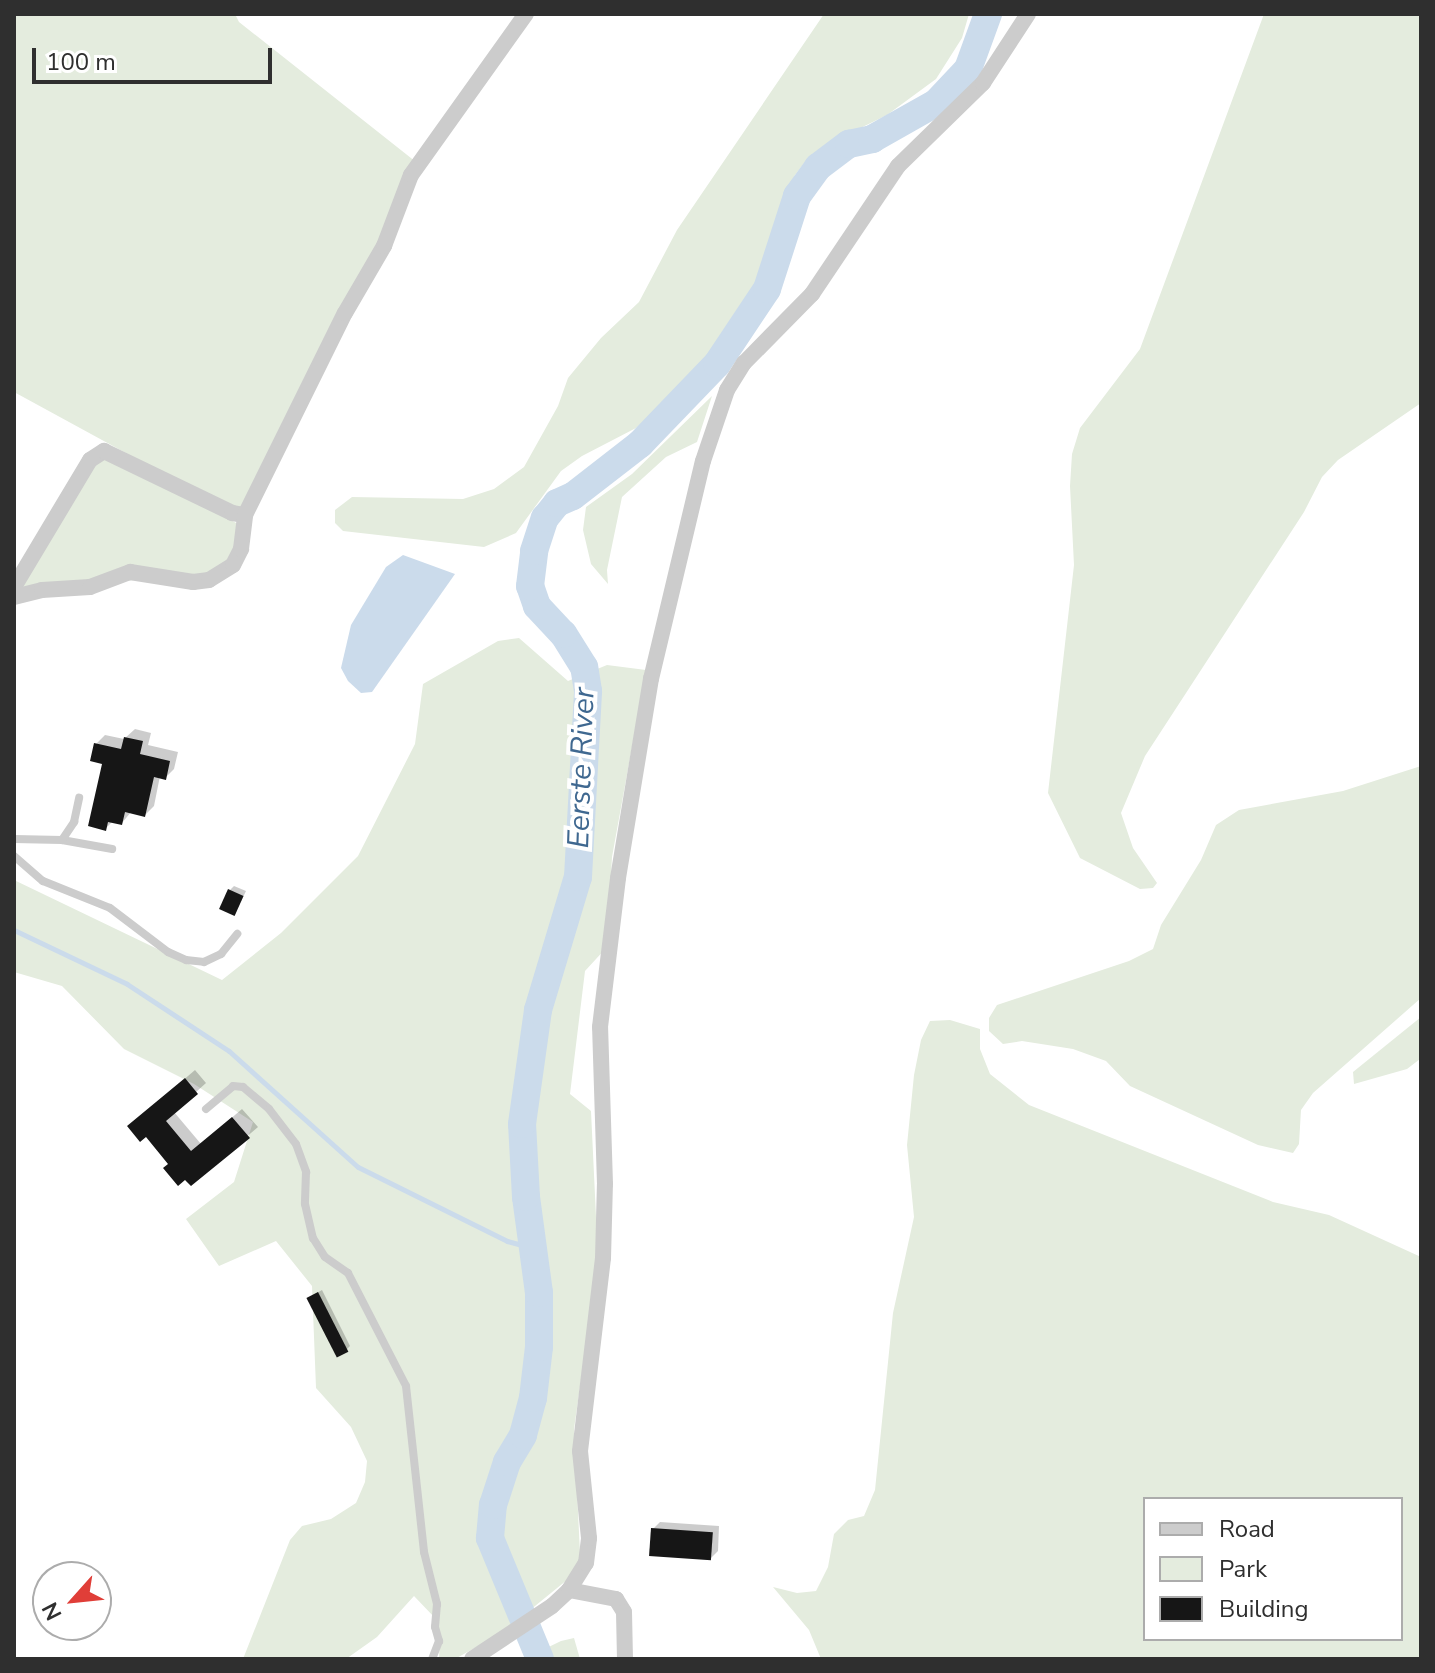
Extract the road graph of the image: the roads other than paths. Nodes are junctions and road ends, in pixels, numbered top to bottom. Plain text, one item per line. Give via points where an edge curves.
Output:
1 (526, 14) edge
2 (1028, 14) edge
3 (245, 515) junction
4 (14, 587) edge
5 (14, 597) edge
6 (79, 798) dead end
7 (14, 839) edge
8 (62, 840) junction
9 (112, 849) dead end
10 (14, 856) edge
11 (237, 934) dead end
12 (206, 1109) dead end
13 (569, 1590) junction
14 (432, 1659) edge
15 (472, 1659) edge
16 (625, 1659) edge

1 - 3 street via 411,175 384,246
2 - 13 street via 983,83 898,166 812,294 744,363 727,390 703,461 651,679 600,1027 603,1258 580,1451 588,1551 583,1571
3 - 4 street via 104,451 90,460
3 - 5 street via 241,549 233,565 209,580 130,572 90,587
6 - 8 lane via 74,822
7 - 8 lane
8 - 9 lane
10 - 11 lane via 43,881 110,908 186,960 204,962 221,954
12 - 14 lane via 233,1086 243,1087 269,1109 296,1144 306,1172 305,1204 313,1238 325,1257 348,1273 406,1386 424,1552 437,1604 439,1641
13 - 15 street
13 - 16 street via 616,1599 624,1612

